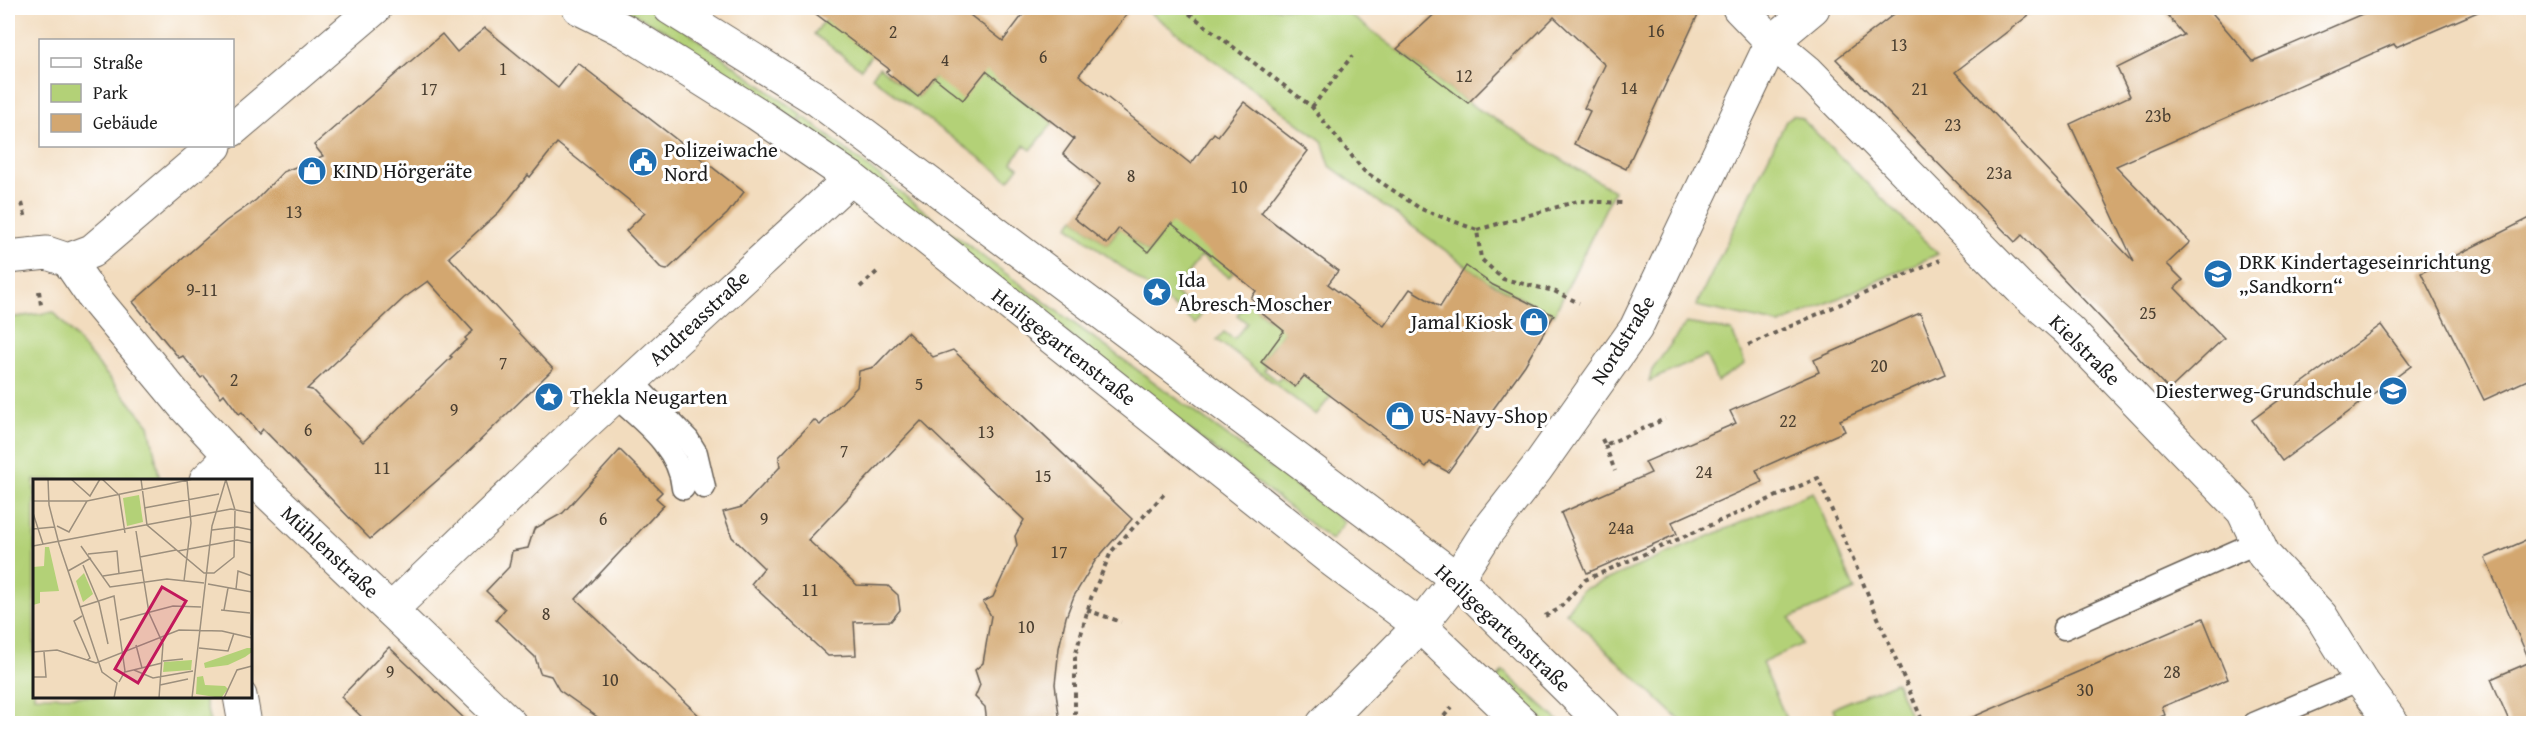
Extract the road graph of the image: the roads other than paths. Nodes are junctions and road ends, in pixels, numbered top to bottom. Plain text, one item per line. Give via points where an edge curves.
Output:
1 (375, 8) edge
2 (579, 8) edge
3 (670, 8) edge
4 (1739, 8) edge
5 (1813, 8) edge
6 (1772, 42) junction
7 (234, 128) edge
8 (214, 147) edge
9 (851, 178) junction
10 (8, 257) edge
11 (68, 260) junction
12 (623, 388) junction
13 (231, 456) junction
14 (207, 479) edge
15 (694, 487) dead end
16 (2258, 542) junction
17 (1456, 579) junction
18 (392, 609) junction
19 (1420, 626) junction
20 (2064, 628) dead end
21 (2360, 679) junction
22 (240, 698) edge
23 (245, 723) edge
24 (510, 723) edge
25 (1323, 723) edge
26 (1523, 723) edge
27 (1604, 723) edge
28 (2254, 723) edge
29 (2393, 723) edge

1 - 7 street
2 - 9 street, Heiligegartenstraße via 625,31
3 - 17 street, Heiligegartenstraße via 818,100
4 - 6 street, Kielstraße
5 - 6 street, Nordstraße
6 - 16 street, Kielstraße via 1808,72 2022,290 2068,330 2243,512
6 - 17 street, Nordstraße via 1636,328
8 - 11 street via 92,251
9 - 12 street, Andreasstraße
9 - 19 street, Heiligegartenstraße
10 - 11 street via 47,253
11 - 13 street, Mühlenstraße via 82,284
12 - 15 lane
12 - 18 street, Andreasstraße
13 - 14 street
13 - 18 street, Mühlenstraße
16 - 20 lane
16 - 21 street, Kielstraße via 2264,555 2321,616
17 - 19 street, Nordstraße
17 - 27 street, Heiligegartenstraße
18 - 24 street, Mühlenstraße
19 - 25 street, Nordstraße
19 - 26 street, Heiligegartenstraße
21 - 28 lane
21 - 29 street, Kielstraße
22 - 23 street

